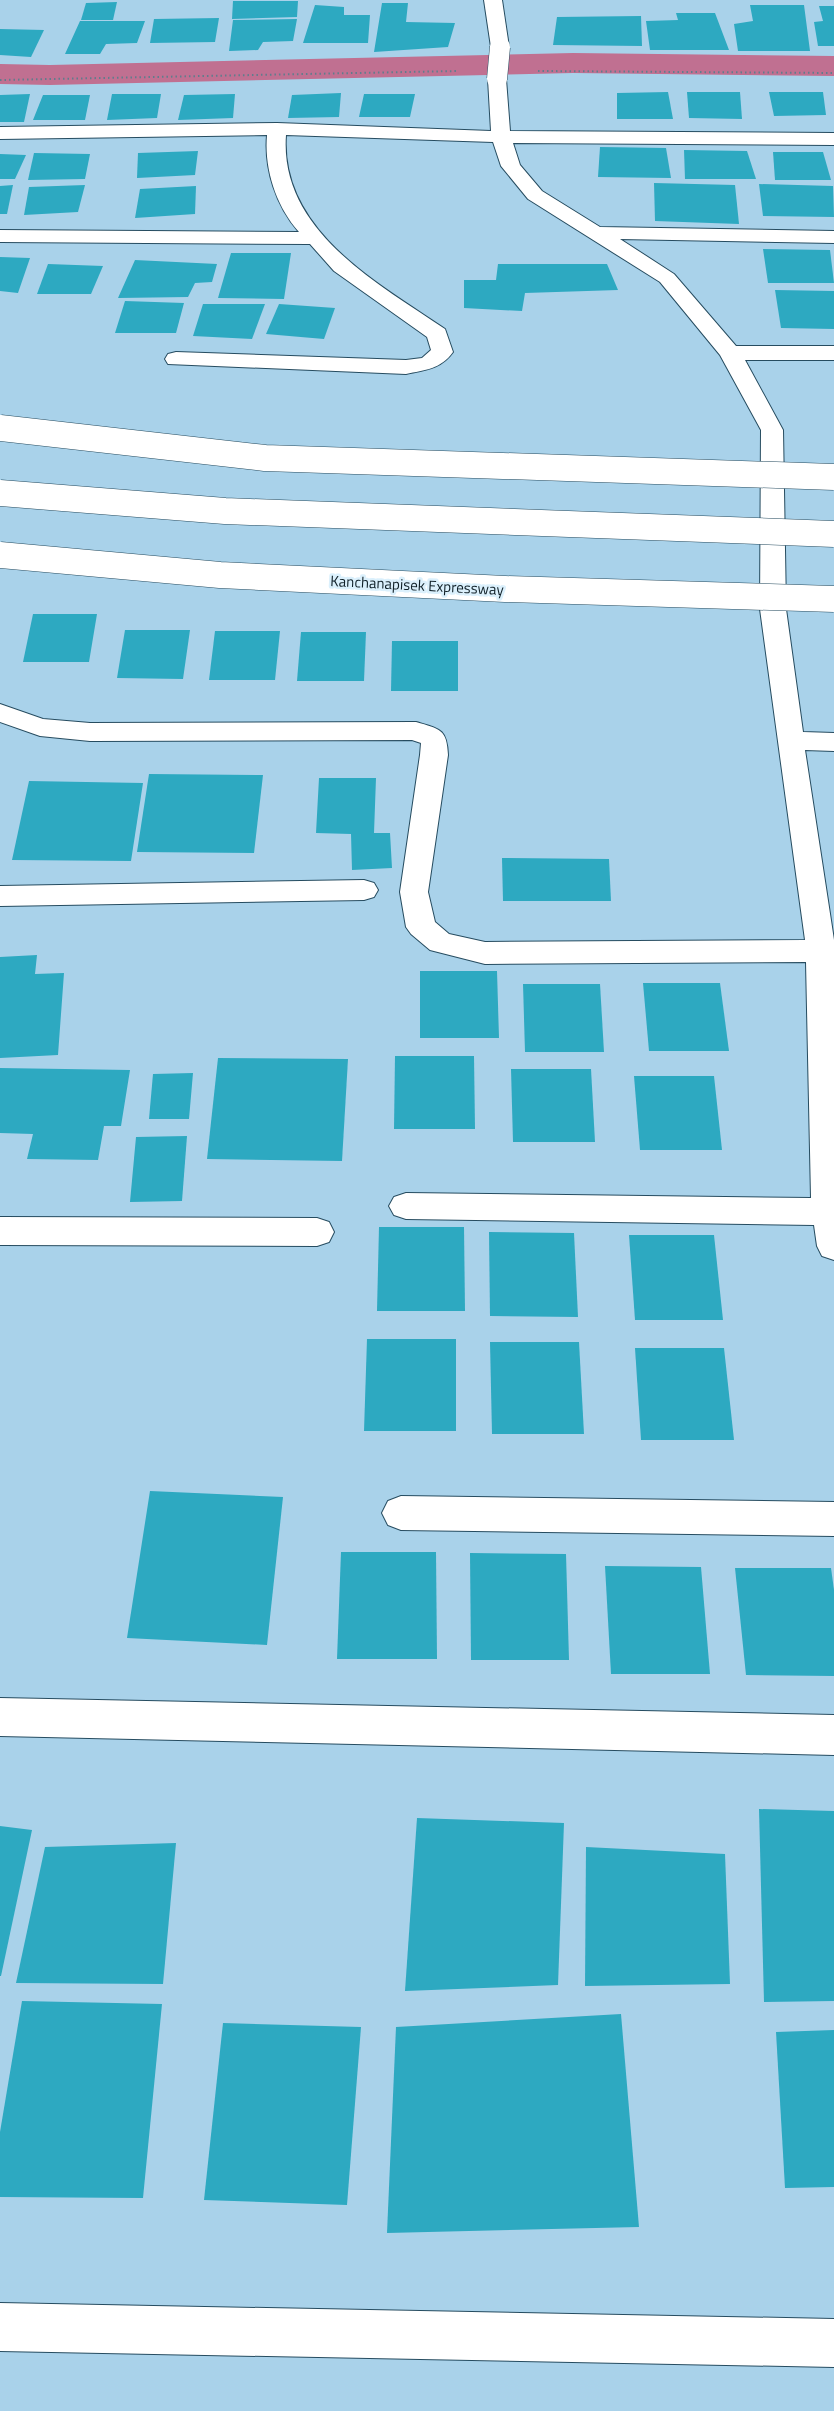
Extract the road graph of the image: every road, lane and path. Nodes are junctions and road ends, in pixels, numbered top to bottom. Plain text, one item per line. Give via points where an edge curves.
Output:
1 (493, 0) edge
2 (461, 71) dead end
3 (537, 71) dead end
4 (834, 73) edge
5 (0, 80) edge
6 (278, 129) junction
7 (0, 133) edge
8 (501, 137) junction
9 (834, 139) edge
10 (594, 233) junction
11 (0, 236) edge
12 (834, 237) edge
13 (314, 238) junction
14 (730, 353) junction
15 (834, 353) edge
16 (176, 359) dead end
17 (0, 428) edge
18 (834, 477) edge
19 (0, 493) edge
20 (834, 534) edge
21 (0, 555) edge
22 (834, 599) edge
23 (0, 713) edge
24 (791, 741) junction
25 (834, 742) edge
26 (364, 890) dead end
27 (0, 896) edge
28 (827, 951) edge
29 (406, 1206) dead end
30 (831, 1212) edge
31 (0, 1231) edge
32 (317, 1232) dead end
33 (834, 1246) edge
34 (401, 1513) dead end
35 (834, 1519) edge
36 (0, 1717) edge
37 (834, 1735) edge
38 (0, 2327) edge
39 (834, 2343) edge

1 - 8 main road, bridge via 500,47 497,79
2 - 5 path
3 - 4 path
6 - 7 main road
6 - 8 main road
6 - 13 main road via 275,154 282,183
8 - 9 main road
8 - 10 main road via 511,166 536,195
10 - 12 main road
10 - 14 main road via 667,278
11 - 13 main road
13 - 16 main road via 341,267 437,334 442,352 429,363 406,367
14 - 15 main road
14 - 24 main road via 772,430 773,609
17 - 18 main road, bridge via 265,458
19 - 20 main road, bridge via 237,512
21 - 22 main road, Kanchanapisek Expressway, bridge via 220,575
23 - 28 main road via 40,727 90,732 416,731 434,739 414,892 421,927 440,942 485,953
24 - 25 main road
24 - 28 main road via 802,829
26 - 27 main road
28 - 30 main road
29 - 30 main road
30 - 33 main road
31 - 32 main road
34 - 35 main road
36 - 37 main road
38 - 39 main road

